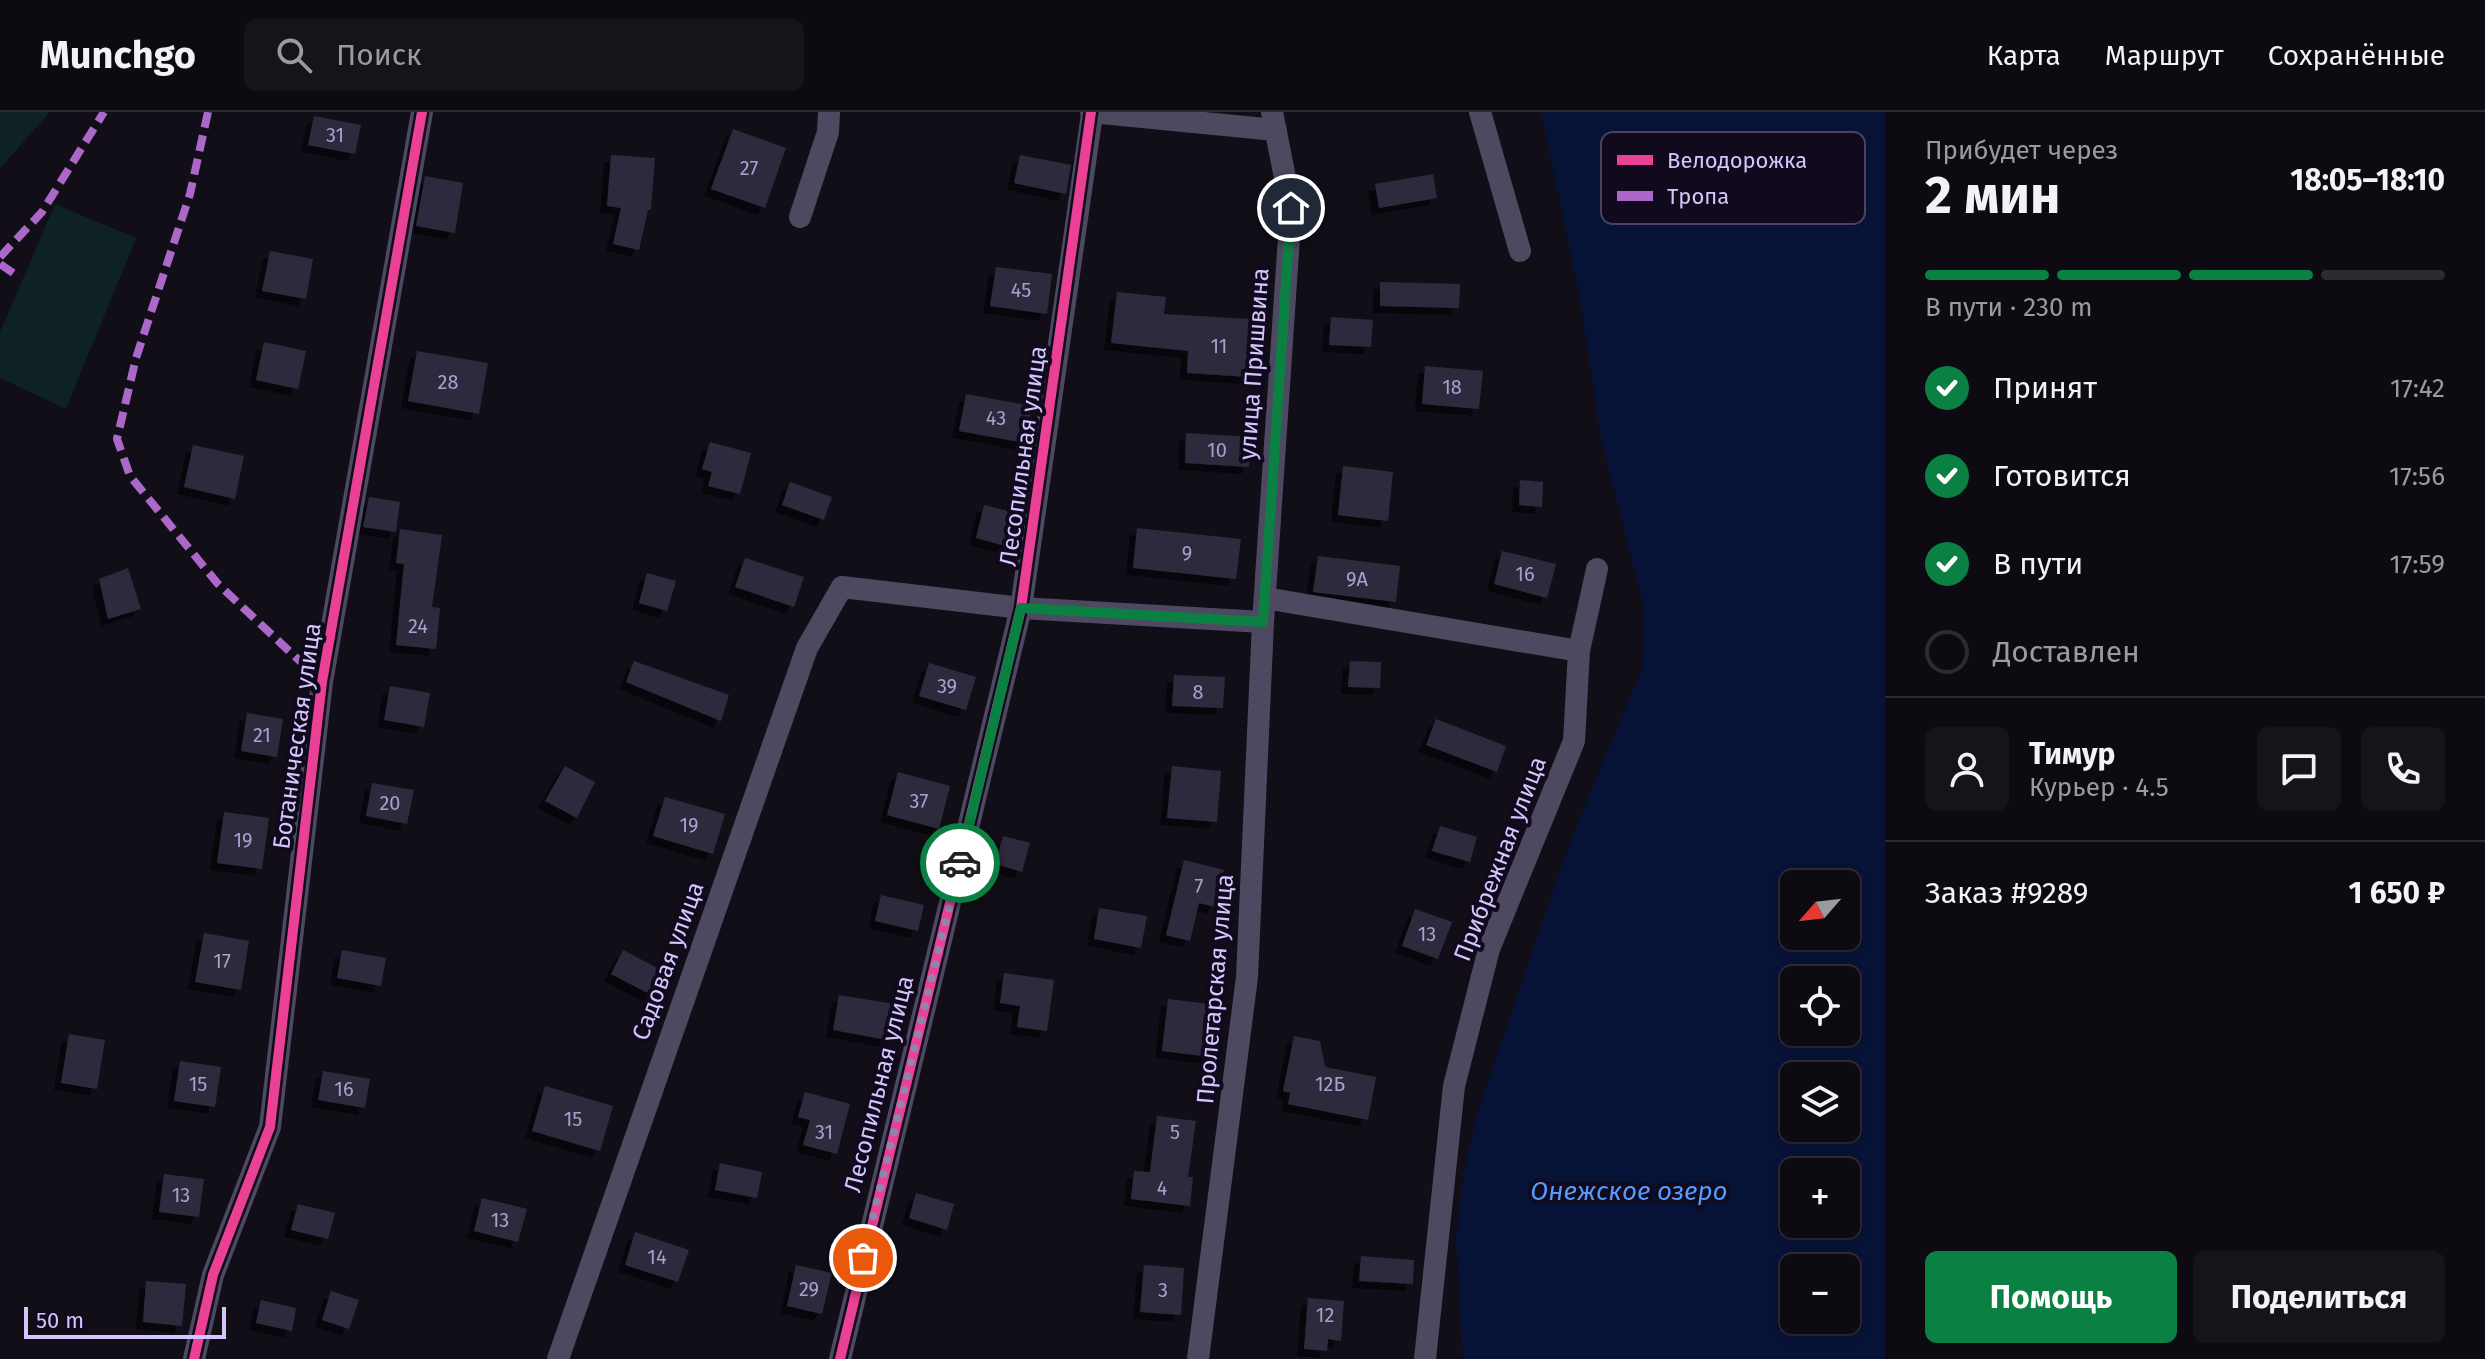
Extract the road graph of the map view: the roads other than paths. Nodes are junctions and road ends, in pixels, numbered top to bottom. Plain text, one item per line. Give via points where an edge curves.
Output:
1 (422, 112) edge
2 (829, 112) edge
3 (1480, 112) edge
4 (1091, 113) edge
5 (1274, 121) edge
6 (800, 217) dead end
7 (1520, 251) dead end
8 (1597, 569) dead end
9 (1265, 598) junction
10 (1021, 608) junction
11 (1263, 622) junction
12 (1579, 651) junction
13 (194, 1359) edge
14 (558, 1359) edge
15 (840, 1359) edge
16 (1198, 1359) edge
17 (1425, 1359) edge

1 - 13 street, Ботаническая улица via 322,682 270,1127 213,1275
2 - 6 street via 828,132
3 - 7 street
4 - 5 street
4 - 10 street, Лесопильная улица
5 - 9 street, улица Пришвина via 1291,208
8 - 12 street, Прибрежная улица
9 - 11 street, улица Пришвина
9 - 12 street
10 - 11 street
10 - 14 street, Садовая улица via 842,587 807,648
10 - 15 street, Лесопильная улица
11 - 16 street, Пролетарская улица via 1247,977
12 - 17 street, Прибрежная улица via 1574,741 1489,949 1454,1086

